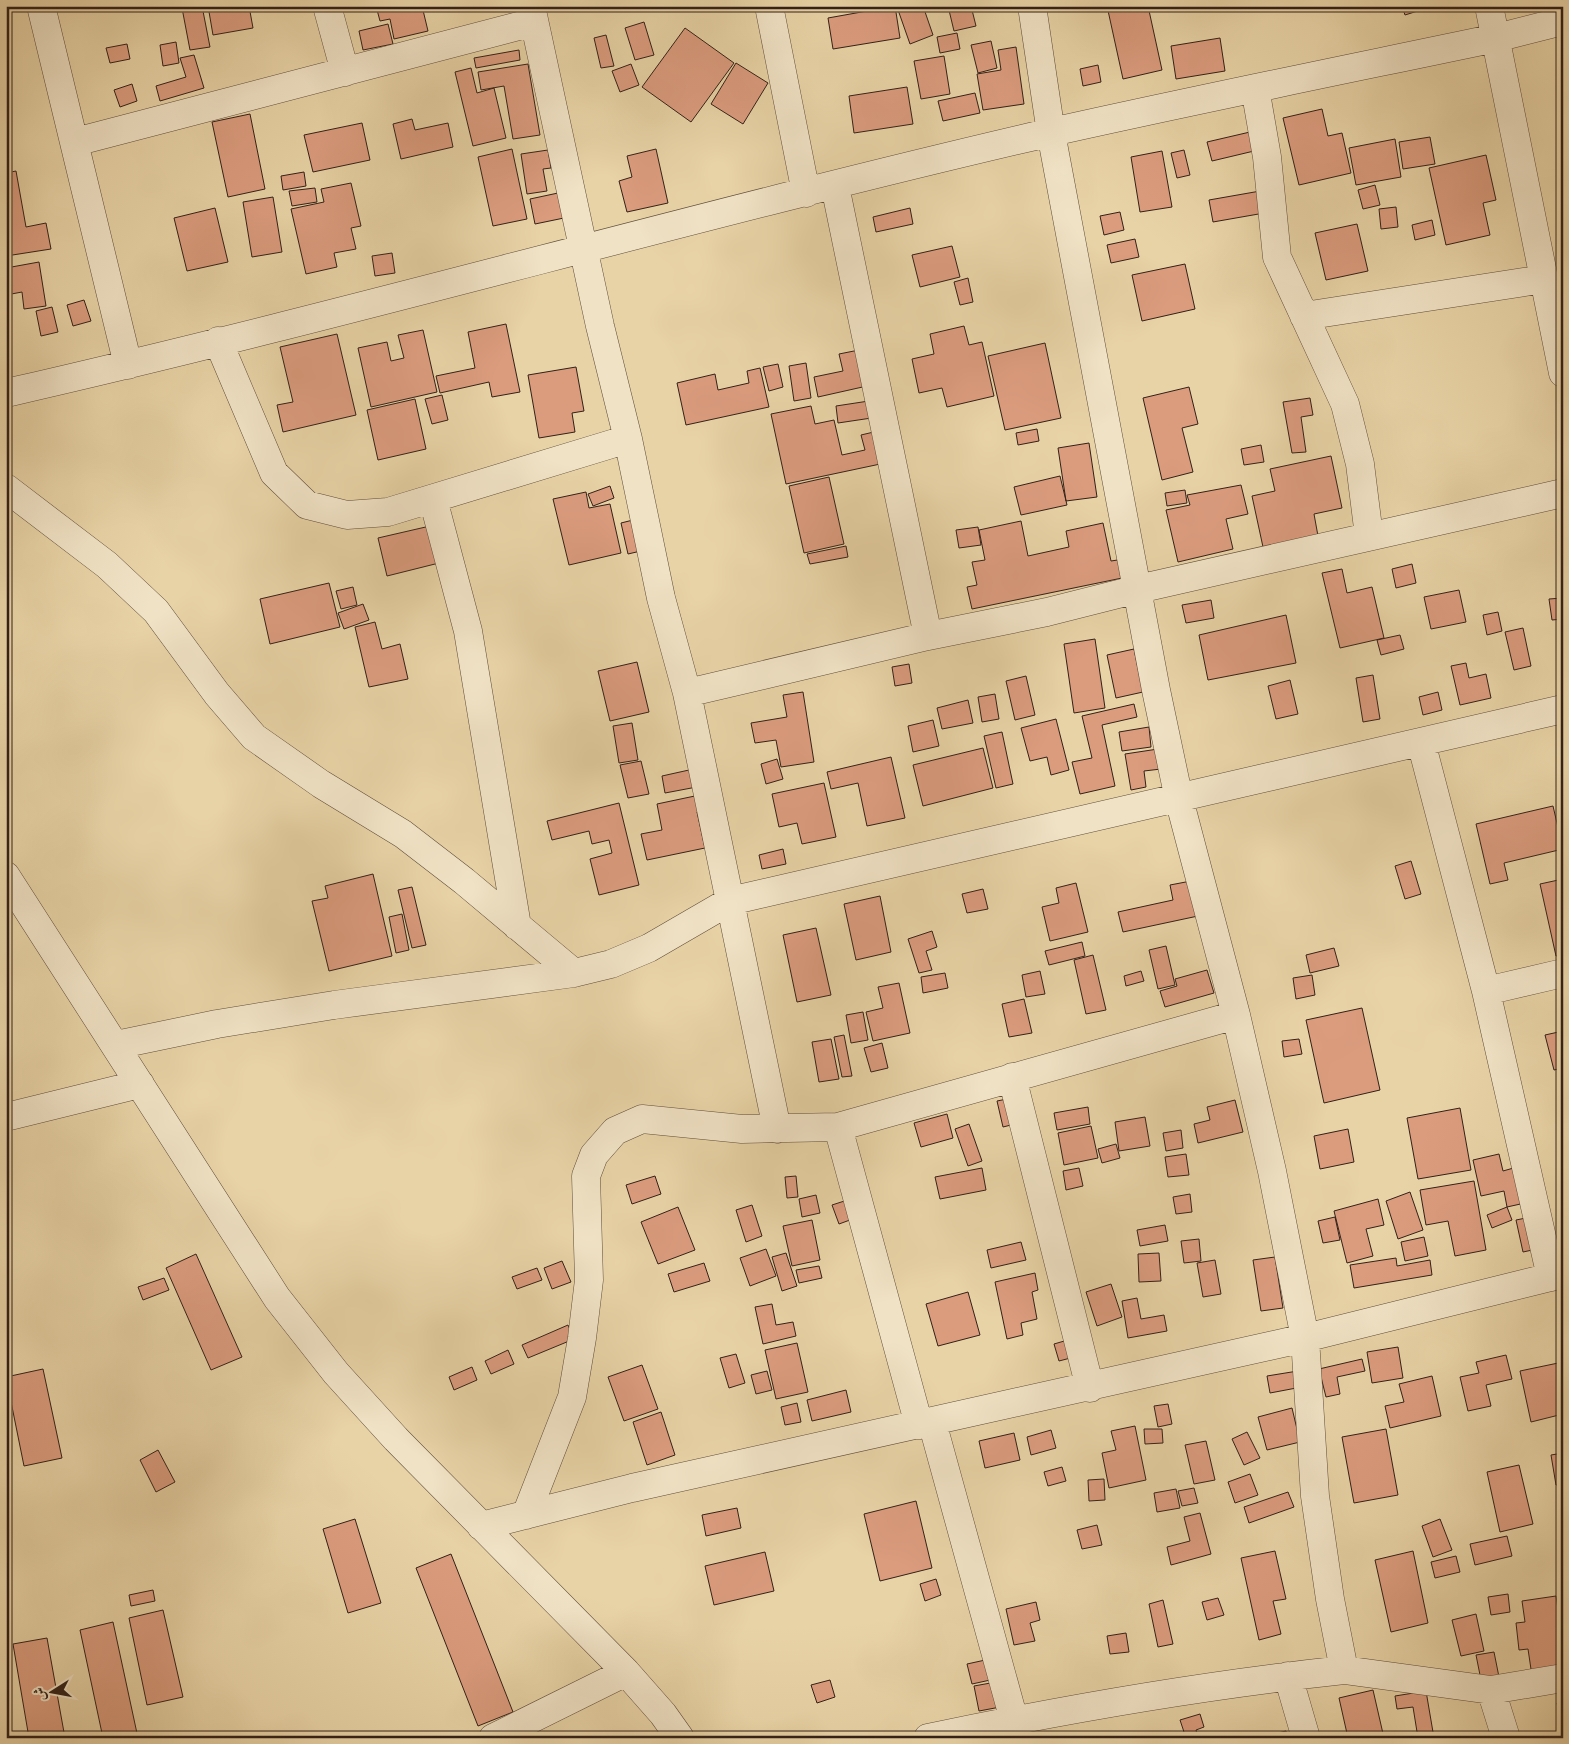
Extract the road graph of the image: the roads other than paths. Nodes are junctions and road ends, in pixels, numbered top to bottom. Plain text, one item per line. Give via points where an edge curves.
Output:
1 (41, 6) edge
2 (327, 6) edge
3 (769, 6) edge
4 (1032, 6) edge
5 (1489, 6) edge
6 (533, 14) edge
7 (1563, 21) edge
8 (1496, 38) junction
9 (344, 72) junction
10 (1255, 88) junction
11 (1051, 133) junction
12 (75, 142) junction
13 (835, 186) junction
14 (806, 193) junction
15 (582, 248) junction
16 (1544, 279) junction
17 (1304, 316) junction
18 (218, 341) junction
19 (128, 365) junction
20 (1563, 373) edge
21 (6, 393) edge
22 (628, 439) junction
23 (6, 488) edge
24 (1563, 493) edge
25 (433, 499) junction
26 (1369, 536) junction
27 (1138, 589) junction
28 (928, 636) junction
29 (687, 693) junction
30 (1563, 709) edge
31 (1421, 742) junction
32 (1179, 799) junction
33 (6, 876) edge
34 (730, 901) junction
35 (517, 926) junction
36 (574, 973) junction
37 (1563, 973) edge
38 (1486, 990) junction
39 (1236, 1015) junction
40 (116, 1045) junction
41 (1012, 1077) junction
42 (140, 1084) junction
43 (6, 1116) edge
44 (838, 1127) junction
45 (778, 1129) junction
46 (1557, 1275) edge
47 (1305, 1338) junction
48 (1090, 1388) junction
49 (926, 1424) junction
50 (526, 1515) junction
51 (481, 1526) junction
52 (1344, 1670) junction
53 (626, 1672) junction
54 (1288, 1676) junction
55 (1563, 1678) edge
56 (1491, 1690) junction
57 (1014, 1720) junction
58 (493, 1738) edge
59 (680, 1738) edge
60 (928, 1738) edge
61 (1306, 1738) edge
62 (1506, 1738) edge

1 - 12 street
2 - 9 street
3 - 14 street
4 - 11 street
5 - 8 street
6 - 9 street
6 - 15 street
7 - 8 street
8 - 10 street
8 - 16 street
9 - 12 street
10 - 11 street
10 - 17 street via 1267,157 1277,257
11 - 13 street
11 - 27 street
12 - 19 street
13 - 14 street
13 - 28 street
14 - 15 street
15 - 18 street
15 - 22 street
16 - 17 street
16 - 20 street
17 - 26 street via 1345,404 1360,464
18 - 19 street
18 - 25 street via 274,473 307,505 347,515 388,512
19 - 21 street
22 - 25 street
22 - 29 street via 662,598
23 - 35 street via 107,565 156,611 216,694 254,737 321,784 403,834
24 - 26 street
25 - 35 street via 468,631
26 - 27 street
27 - 28 street
27 - 32 street
28 - 29 street
29 - 34 street
30 - 31 street
31 - 32 street
31 - 38 street
32 - 34 street
32 - 39 street
33 - 40 street
34 - 36 street via 649,948 611,964
34 - 45 street
35 - 36 street
36 - 40 street via 334,1005
37 - 38 street
38 - 46 street
39 - 41 street
39 - 47 street via 1272,1171
40 - 42 street
41 - 44 street
41 - 48 street
42 - 43 street
42 - 51 street via 283,1305 336,1373
44 - 45 street
44 - 49 street
45 - 50 street via 642,1119 615,1131 594,1155 586,1176 589,1280 572,1397
46 - 47 street
47 - 48 street
47 - 52 street via 1315,1496
48 - 49 street
49 - 50 street via 632,1488
49 - 57 street
50 - 51 street
51 - 53 street
52 - 54 street
52 - 56 street
53 - 58 street
53 - 59 street
54 - 57 street
54 - 61 street
55 - 56 street
56 - 62 street
57 - 60 street

